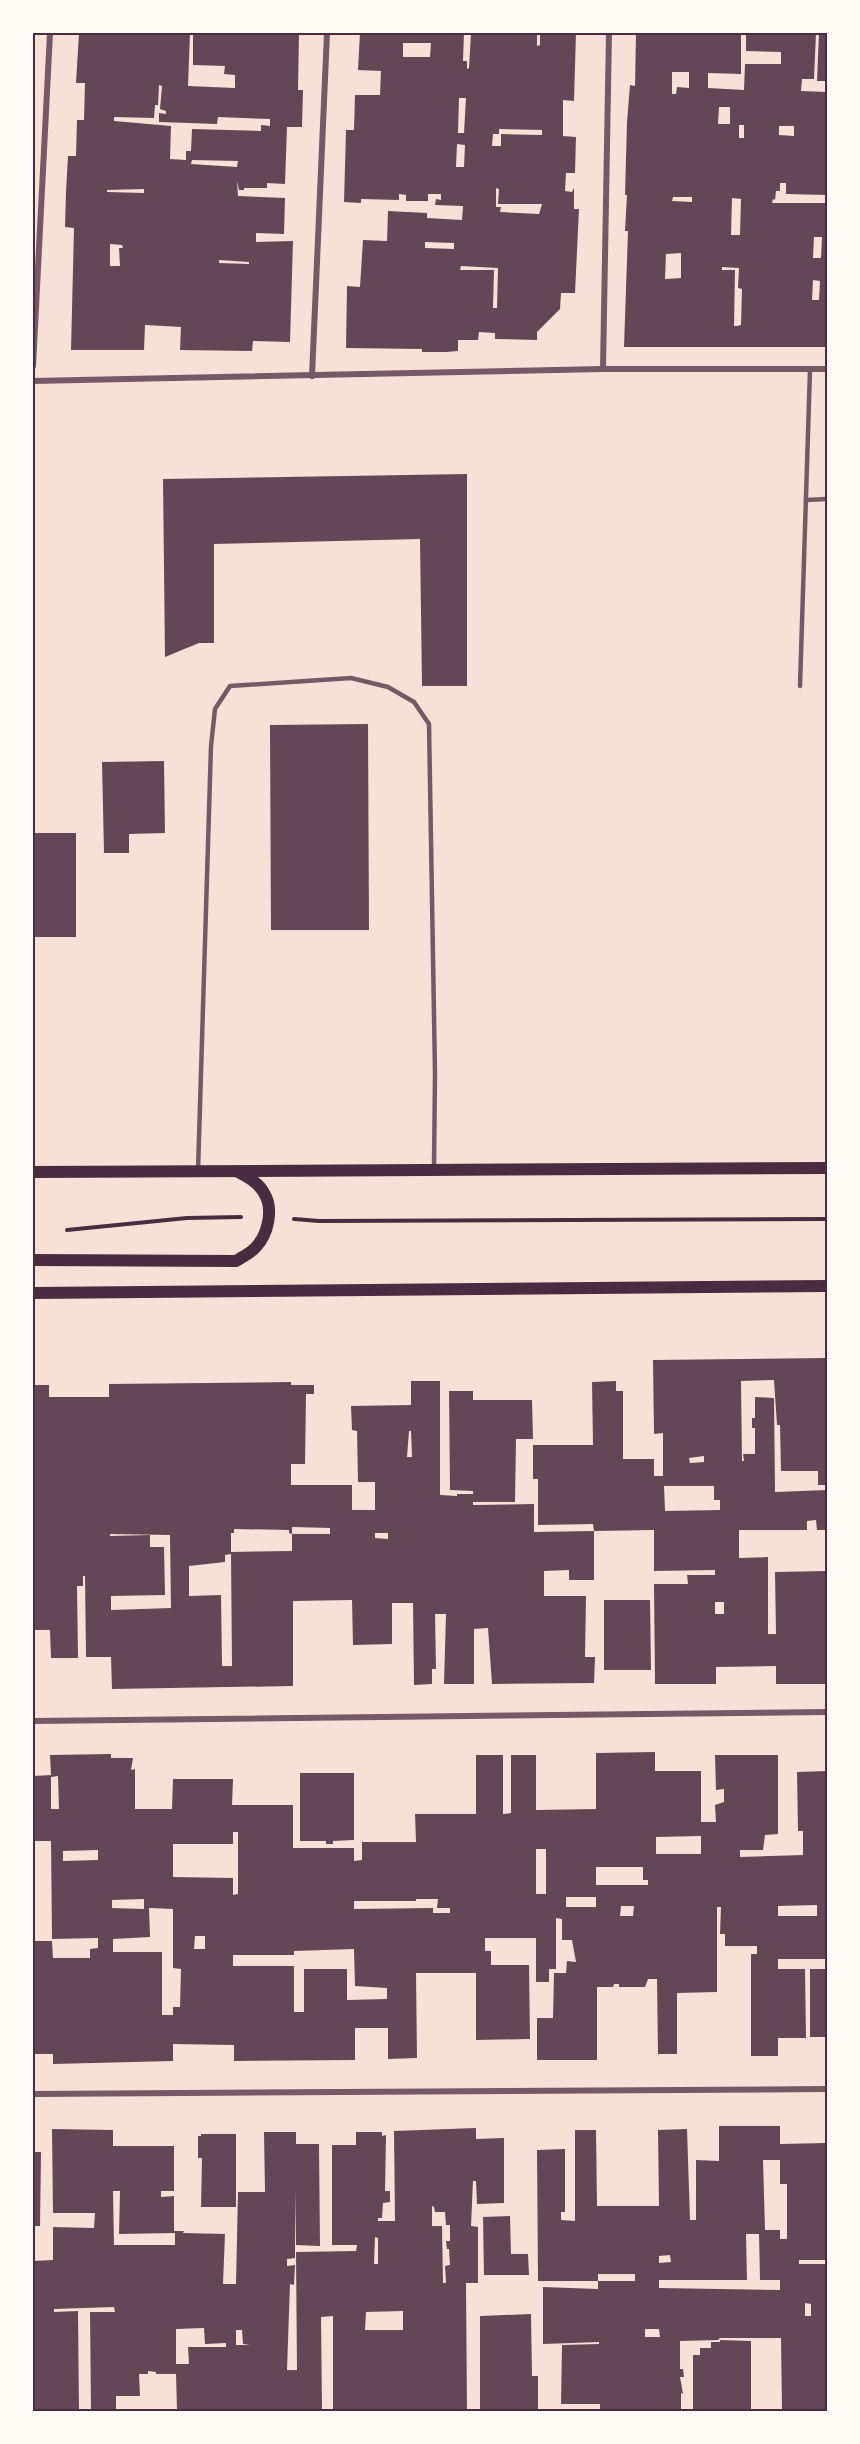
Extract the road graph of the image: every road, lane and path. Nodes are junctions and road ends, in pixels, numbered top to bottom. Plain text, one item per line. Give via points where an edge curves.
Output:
1 (50, 33) edge
2 (327, 33) edge
3 (609, 33) edge
4 (33, 366) edge
5 (603, 369) junction
6 (827, 369) edge
7 (810, 370) junction
8 (312, 376) junction
9 (33, 381) edge
10 (827, 499) edge
11 (806, 500) junction
12 (800, 686) dead end
13 (827, 1168) edge
14 (236, 1170) junction
15 (198, 1171) junction
16 (33, 1172) edge
17 (434, 1172) junction
18 (269, 1216) junction
19 (827, 1219) edge
20 (57, 1231) dead end
21 (33, 1260) edge
22 (827, 1286) edge
23 (33, 1293) edge
24 (827, 1712) edge
25 (33, 1721) edge
26 (827, 2089) edge
27 (33, 2094) edge

1 - 4 street
2 - 8 street
3 - 5 street
5 - 7 street
5 - 8 street
6 - 7 street
7 - 11 lane
8 - 9 street
10 - 11 lane
11 - 12 lane
13 - 17 main road
14 - 15 main road
14 - 17 main road
14 - 18 main road via 264,1192
15 - 16 main road
15 - 17 lane via 215,709 230,686 351,678 388,687 414,702 429,724
18 - 19 path via 319,1221
18 - 20 path via 187,1218
18 - 21 main road via 255,1249 236,1261
22 - 23 main road
24 - 25 street
26 - 27 street

